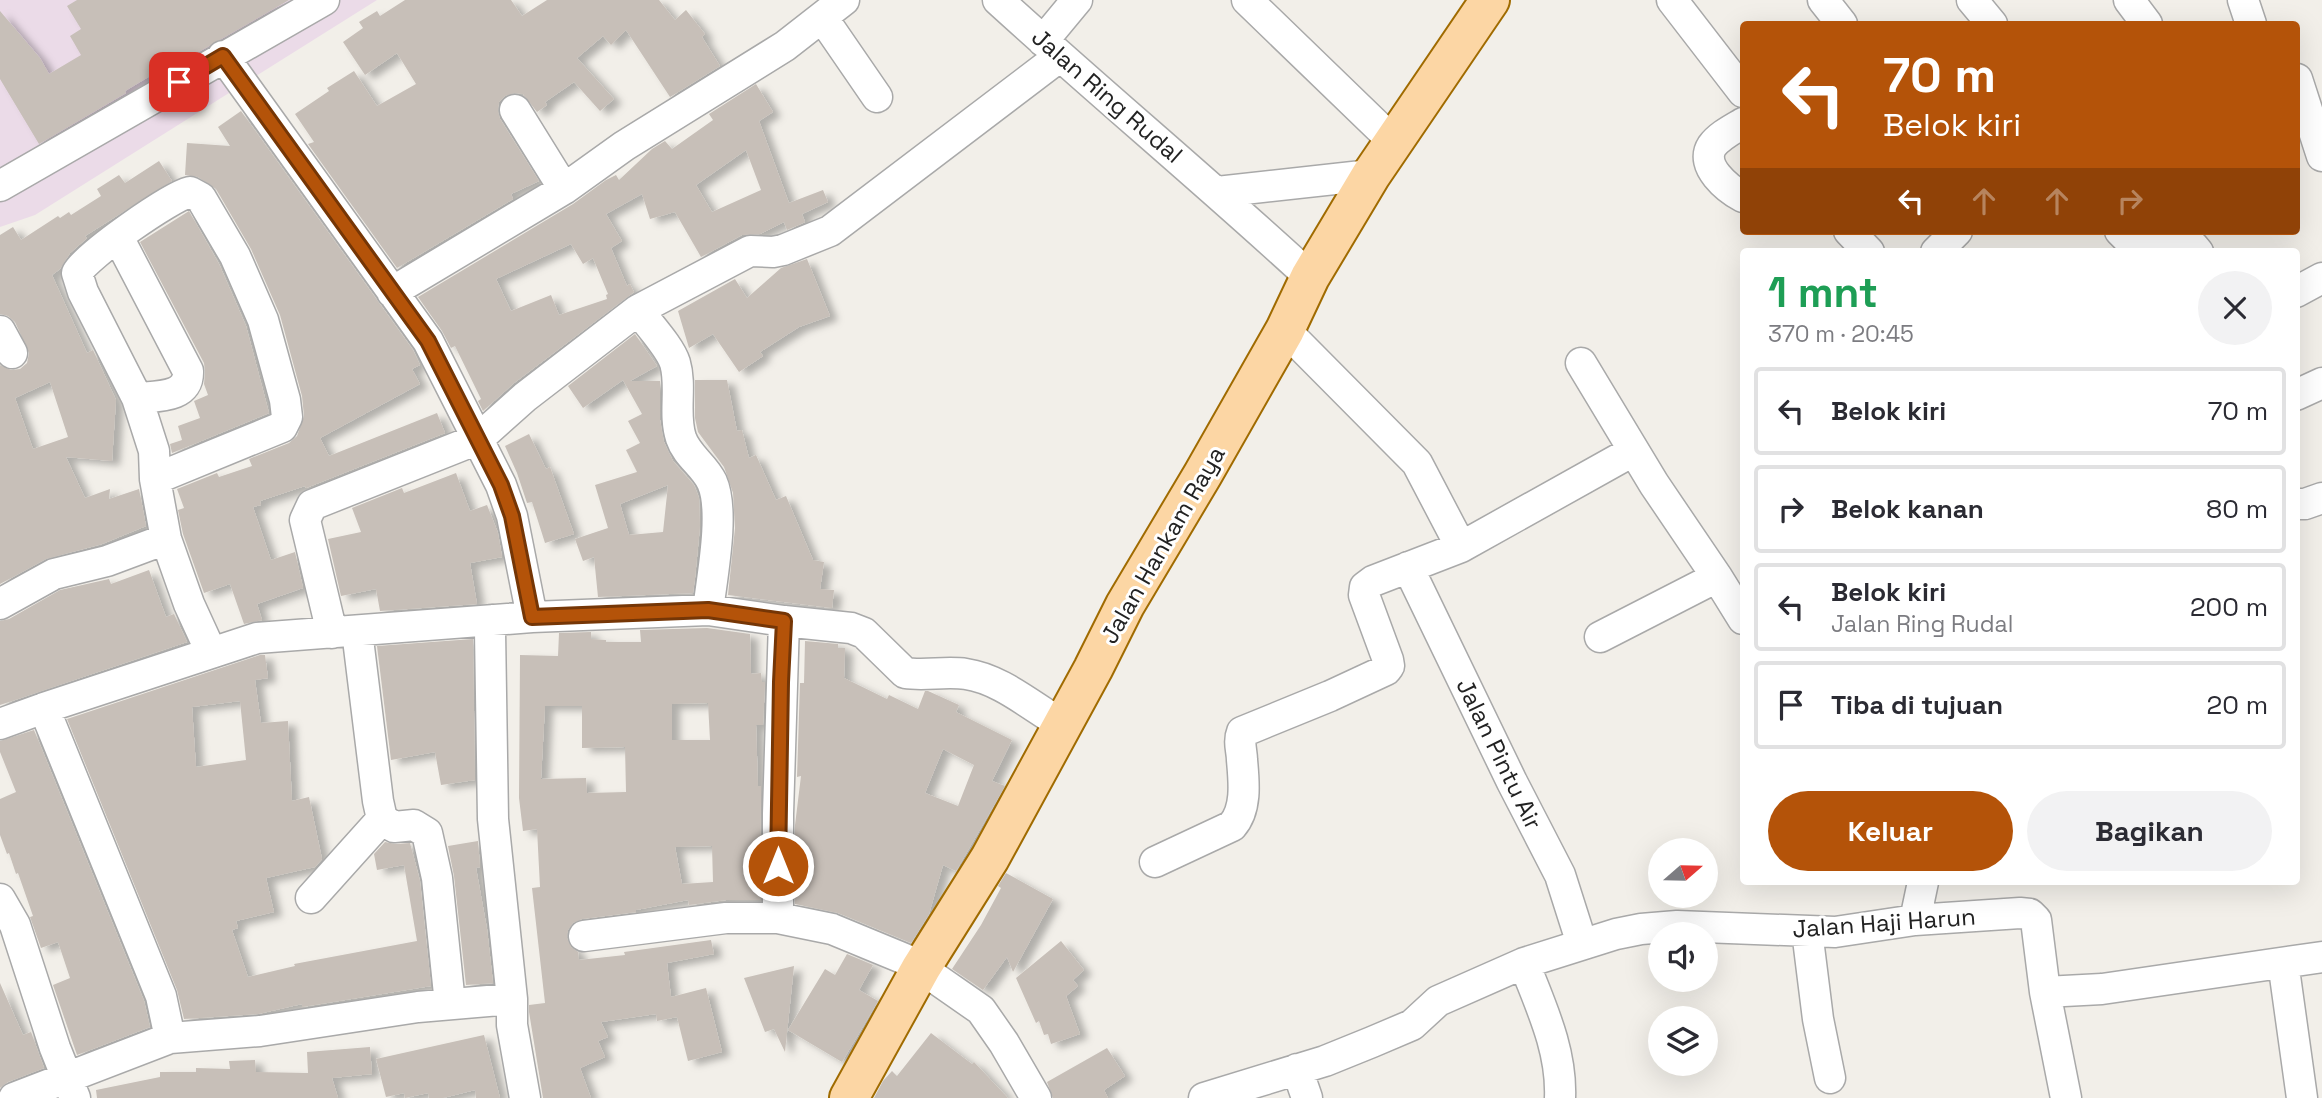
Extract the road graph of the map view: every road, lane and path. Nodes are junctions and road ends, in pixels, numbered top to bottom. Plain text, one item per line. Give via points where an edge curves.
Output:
1 (324, 0) edge
2 (998, 0) edge
3 (1077, 0) edge
4 (1247, 0) edge
5 (1490, 0) edge
6 (1672, 0) edge
7 (1823, 0) edge
8 (1972, 0) edge
9 (2129, 0) edge
10 (2243, 0) edge
11 (833, 8) edge
12 (1840, 21) edge
13 (1990, 21) edge
14 (2145, 21) edge
15 (2251, 21) edge
16 (1051, 49) junction
17 (223, 56) junction
18 (2305, 76) edge
19 (1740, 88) edge
20 (877, 97) dead end
21 (516, 110) dead end
22 (1740, 125) edge
23 (1394, 142) junction
24 (2322, 156) edge
25 (1371, 176) junction
26 (0, 186) edge
27 (564, 189) junction
28 (1217, 192) junction
29 (1740, 195) edge
30 (1953, 235) edge
31 (2124, 235) edge
32 (118, 237) junction
33 (1940, 248) edge
34 (2137, 248) edge
35 (2148, 248) edge
36 (2195, 248) edge
37 (1310, 277) junction
38 (2322, 278) edge
39 (2300, 290) edge
40 (392, 292) junction
41 (638, 310) junction
42 (1285, 330) junction
43 (1581, 363) dead end
44 (2322, 383) edge
45 (2300, 393) edge
46 (137, 398) junction
47 (478, 439) junction
48 (1633, 451) junction
49 (155, 479) junction
50 (2322, 498) edge
51 (2300, 504) edge
52 (166, 539) junction
53 (1461, 547) junction
54 (1408, 567) junction
55 (1717, 577) junction
56 (0, 604) edge
57 (708, 610) junction
58 (1740, 615) edge
59 (532, 617) junction
60 (492, 620) junction
61 (784, 621) junction
62 (344, 632) junction
63 (1600, 637) dead end
64 (211, 652) junction
65 (44, 708) junction
66 (0, 724) edge
67 (1062, 724) junction
68 (382, 819) junction
69 (1155, 862) dead end
70 (1922, 885) edge
71 (311, 898) dead end
72 (0, 899) edge
73 (778, 918) junction
74 (1915, 920) junction
75 (1807, 931) junction
76 (584, 936) dead end
77 (1582, 944) junction
78 (2322, 957) edge
79 (1524, 963) junction
80 (2286, 963) junction
81 (921, 968) junction
82 (2045, 992) junction
83 (512, 999) junction
84 (450, 1004) junction
85 (170, 1038) junction
86 (1297, 1069) junction
87 (1830, 1078) dead end
88 (71, 1088) edge
89 (1215, 1096) edge
90 (14, 1098) edge
91 (526, 1098) edge
92 (849, 1098) edge
93 (1036, 1098) edge
94 (1307, 1098) edge
95 (1560, 1098) edge
96 (2066, 1098) edge
97 (2302, 1098) edge

1 - 17 street
2 - 16 street, Jalan Ring Rudal
3 - 16 street
4 - 23 street
5 - 23 main road, Jalan Hankam Raya
6 - 19 street
7 - 12 street
8 - 13 street
9 - 14 street
10 - 15 street
11 - 20 street
11 - 27 street via 785,46 624,146
16 - 28 street, Jalan Ring Rudal
16 - 41 street via 830,231 783,250 750,251
17 - 26 street
17 - 40 street
18 - 24 street
21 - 27 street
22 - 29 street via 1712,146 1709,155 1719,179
23 - 25 main road, Jalan Hankam Raya
25 - 28 street
25 - 37 main road, Jalan Hankam Raya
27 - 40 street
28 - 37 street, Jalan Ring Rudal
30 - 33 street
31 - 34 street
32 - 46 street via 77,273
32 - 46 street via 188,370 188,379 176,394
32 - 49 street via 184,193 201,198 263,320 285,400 287,418 282,427
35 - 36 street via 2186,244
37 - 42 main road, Jalan Hankam Raya
38 - 39 street
40 - 47 street via 428,341
41 - 47 street
41 - 57 street via 673,360 681,439 709,476 717,497
42 - 53 street via 1417,463
42 - 67 main road, Jalan Hankam Raya via 1125,605
43 - 48 street
44 - 45 street
46 - 49 street via 154,451
47 - 59 street via 512,516
47 - 62 street via 319,502 307,512 305,520
48 - 53 street
48 - 55 street
49 - 52 street
50 - 51 street
52 - 56 street via 54,574
52 - 64 street
53 - 54 street
54 - 69 street via 1365,587 1388,660 1386,670 1242,732 1243,805 1238,819
54 - 77 street, Jalan Pintu Air via 1560,875
55 - 58 street
55 - 63 street
57 - 59 street
57 - 61 street
59 - 60 street
60 - 62 street
60 - 83 street via 493,819
61 - 67 street via 851,628 864,633 905,673 981,677
61 - 73 street
62 - 64 street via 257,638
62 - 68 street
64 - 65 street
65 - 66 street
65 - 85 street via 161,996
67 - 81 main road, Jalan Hankam Raya via 990,858
68 - 71 street
68 - 84 street via 394,827 423,828 430,842 438,878
70 - 74 street
72 - 88 street via 15,925
73 - 76 street via 726,918
73 - 81 street via 832,929
74 - 75 street, Jalan Haji Harun via 1835,932
74 - 82 street, Jalan Haji Harun via 2029,914 2036,920
75 - 77 street, Jalan Haji Harun via 1677,926 1641,929
75 - 87 street
77 - 79 street, Jalan Haji Harun
78 - 80 street
79 - 86 street, Jalan Haji Harun via 1438,1001 1412,1025
79 - 95 street via 1556,1047
80 - 82 street via 2102,989
80 - 97 street
81 - 92 main road, Jalan Hankam Raya
81 - 93 street via 981,1010
82 - 96 street, Jalan Haji Harun
83 - 84 street
83 - 91 street via 512,1025
84 - 85 street via 260,1031
85 - 88 street
86 - 89 street, Jalan Haji Harun
86 - 94 street
88 - 90 street

